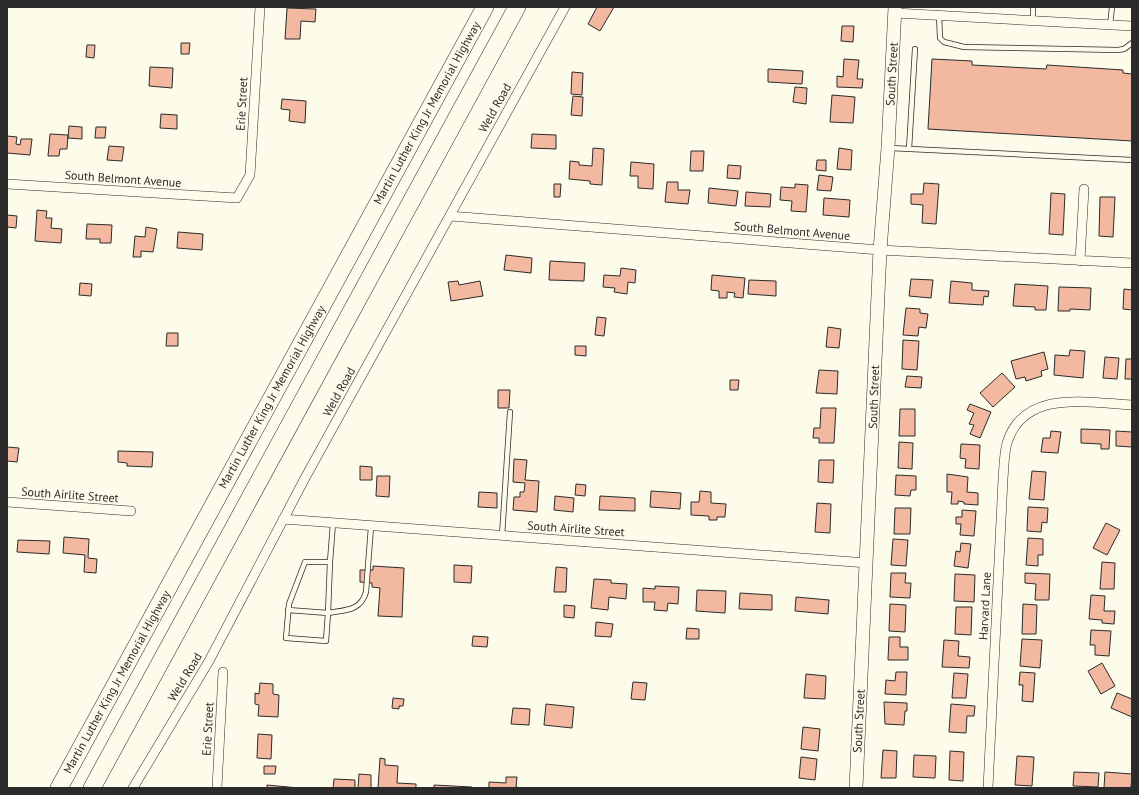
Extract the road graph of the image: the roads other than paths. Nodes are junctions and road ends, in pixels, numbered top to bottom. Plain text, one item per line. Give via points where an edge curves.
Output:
1 (260, 7) edge
2 (485, 7) edge
3 (517, 7) edge
4 (565, 7) edge
5 (1033, 7) edge
6 (1112, 7) edge
7 (895, 10) edge
8 (939, 15) junction
9 (1033, 20) junction
10 (1110, 25) junction
11 (1132, 26) edge
12 (1132, 43) edge
13 (915, 49) dead end
14 (888, 148) junction
15 (909, 149) junction
16 (1132, 160) edge
17 (7, 184) edge
18 (1084, 189) dead end
19 (237, 198) joint
20 (450, 216) junction
21 (880, 250) junction
22 (1080, 261) junction
23 (1132, 263) edge
24 (1132, 405) edge
25 (510, 412) dead end
26 (7, 502) edge
27 (132, 511) dead end
28 (283, 520) junction
29 (333, 523) junction
30 (370, 527) junction
31 (502, 536) junction
32 (330, 562) junction
33 (867, 563) junction
34 (288, 610) junction
35 (328, 613) junction
36 (223, 672) dead end
37 (59, 788) edge
38 (92, 788) edge
39 (133, 788) edge
40 (217, 788) edge
41 (856, 788) edge
42 (988, 788) edge

1 - 19 street, Erie Street via 250,175
2 - 37 highway, Martin Luther King Jr Memorial Highway
3 - 38 highway
4 - 20 street, Weld Road
5 - 9 lane
6 - 10 lane
7 - 8 street
7 - 14 street, South Street
8 - 9 street
8 - 12 lane via 940,38 944,42 964,47 1118,50
9 - 10 street
10 - 11 street
13 - 15 lane
14 - 15 lane
14 - 21 street, South Street
15 - 16 lane
17 - 19 street, South Belmont Avenue
18 - 22 street
20 - 21 street, South Belmont Avenue
20 - 28 street, Weld Road
21 - 22 street, South Belmont Avenue
21 - 33 street, South Street
22 - 23 street, South Belmont Avenue
24 - 42 street, Harvard Lane via 1053,402 1024,416 1007,443
25 - 31 lane
26 - 27 street, South Airlite Street
28 - 29 street, South Airlite Street
28 - 39 street, Weld Road via 209,661
29 - 30 street, South Airlite Street
29 - 32 lane
30 - 31 street, South Airlite Street
30 - 35 lane via 364,600 354,609
31 - 33 street, South Airlite Street
32 - 34 lane via 305,562
32 - 35 lane
33 - 41 street, South Street
34 - 35 lane
34 - 35 lane via 286,638 326,641
36 - 40 street, Erie Street

